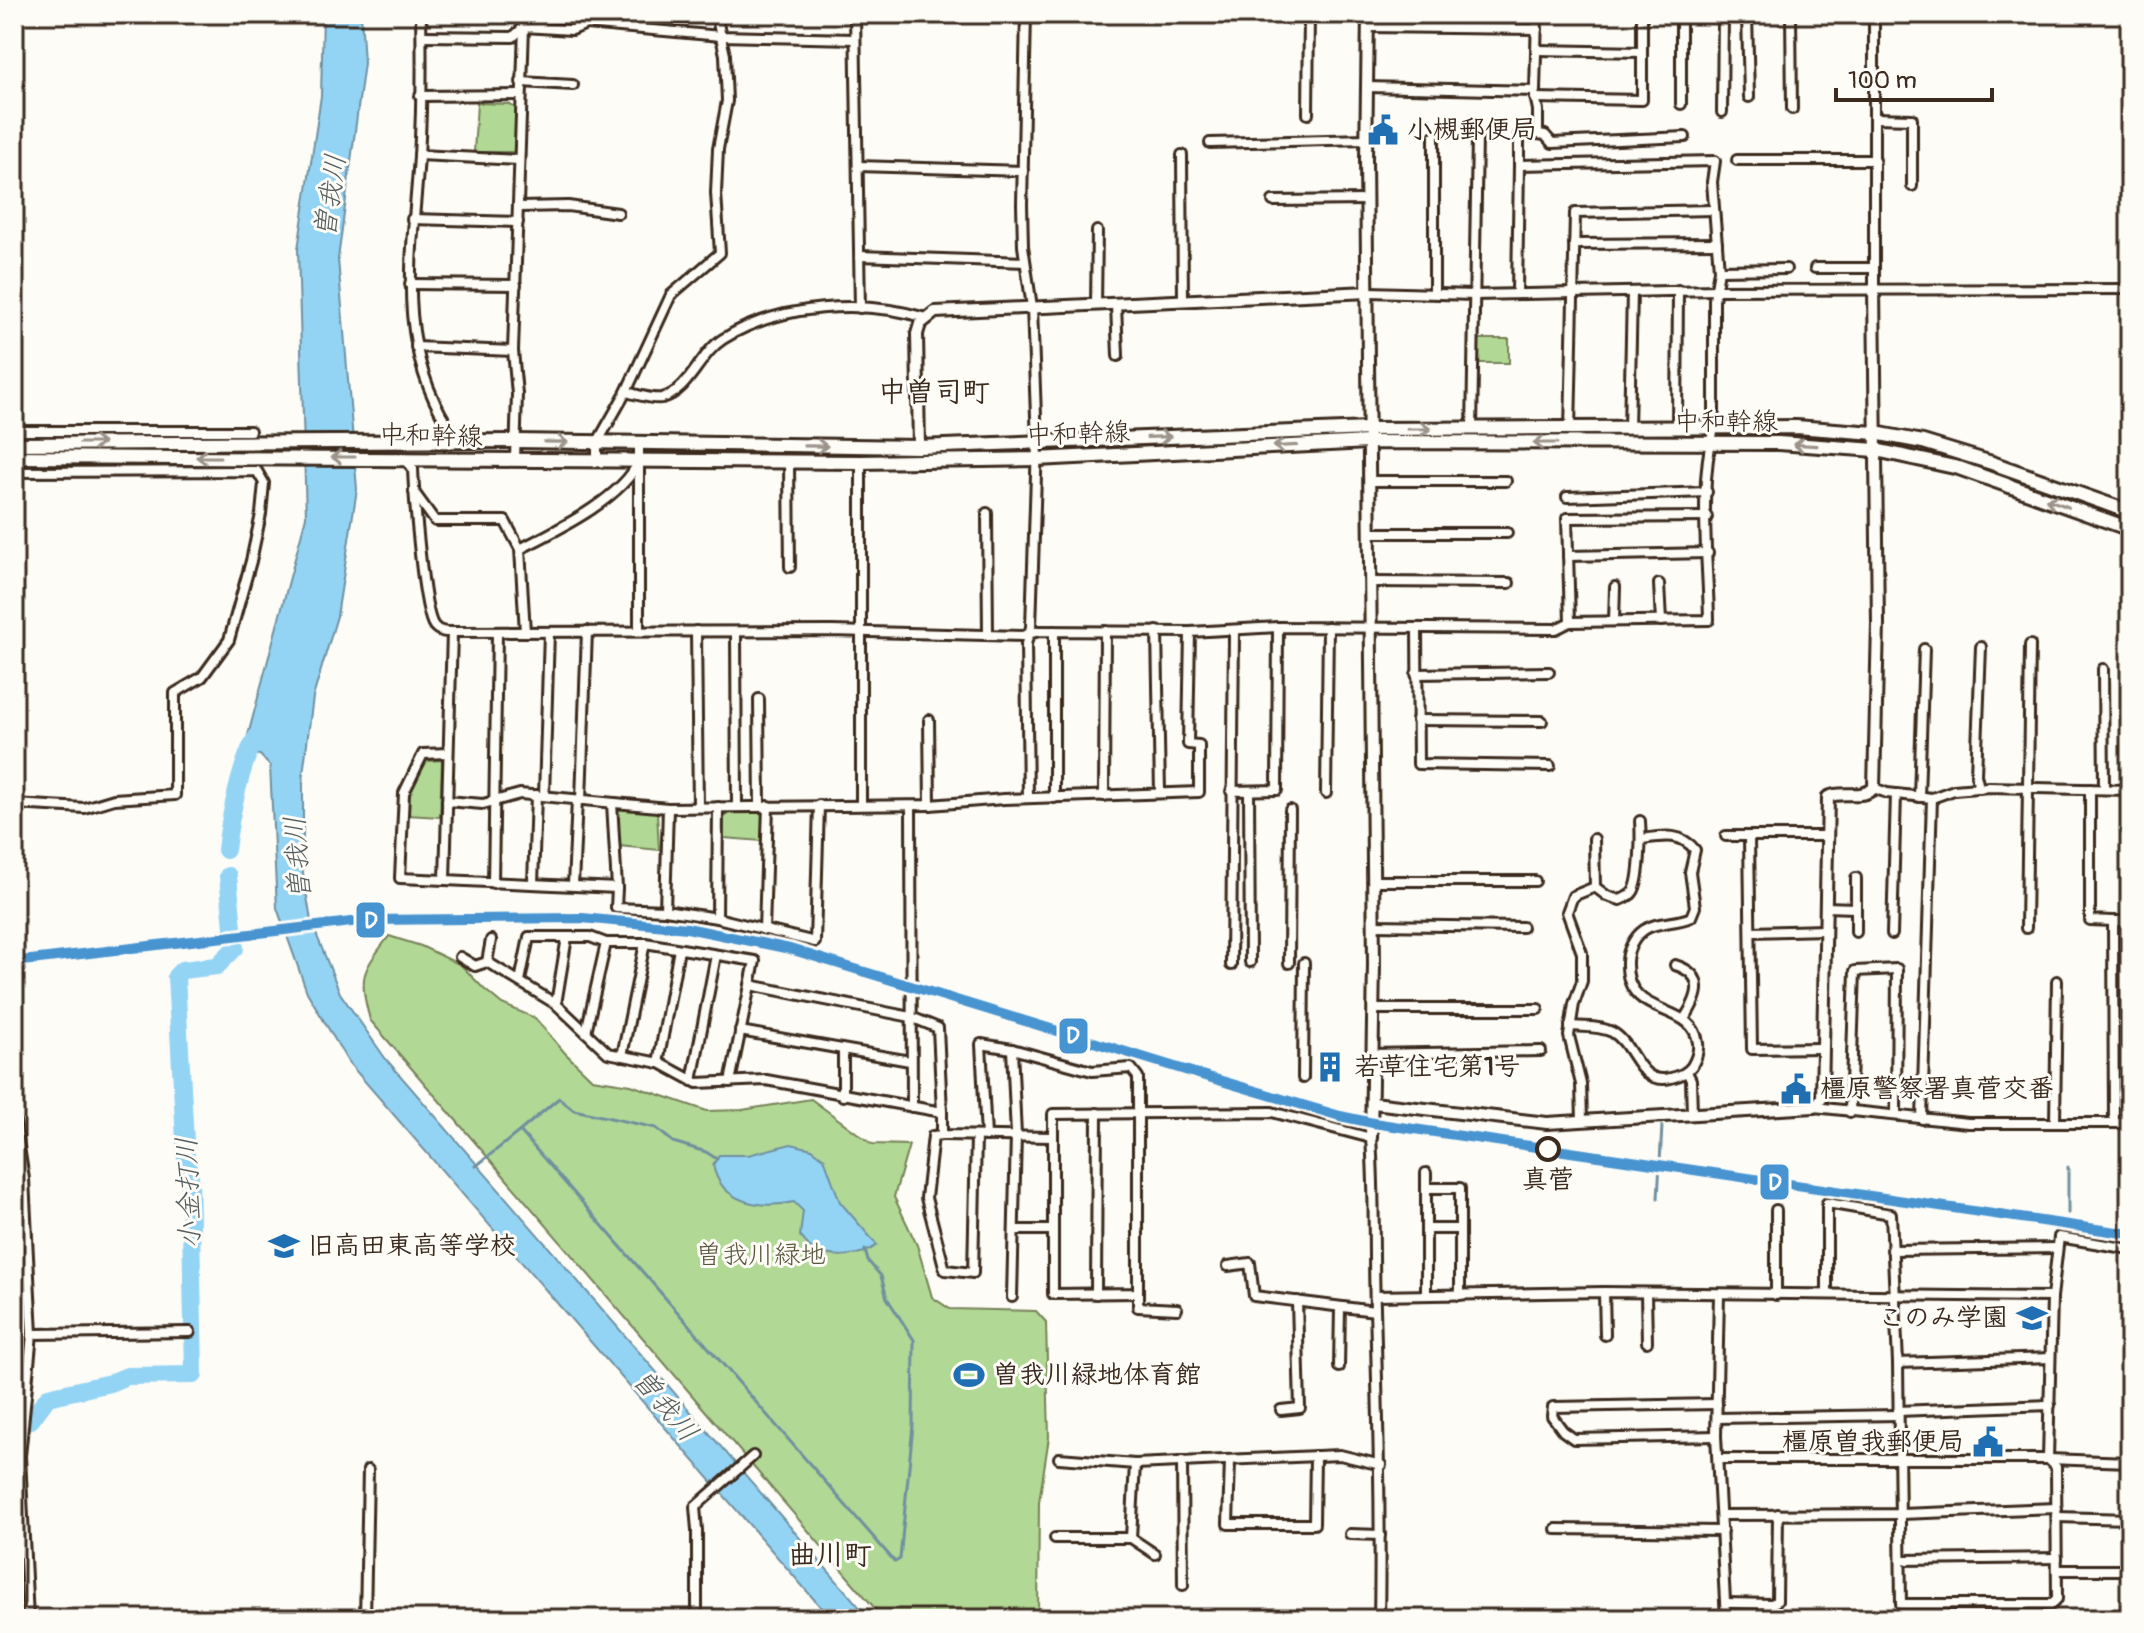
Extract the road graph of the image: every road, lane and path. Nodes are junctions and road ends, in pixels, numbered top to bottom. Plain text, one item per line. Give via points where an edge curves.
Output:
1 (421, 14) edge
2 (522, 14) edge
3 (716, 14) edge
4 (855, 14) edge
5 (1026, 14) edge
6 (1309, 14) edge
7 (1368, 14) edge
8 (1537, 14) edge
9 (1642, 14) edge
10 (1681, 14) edge
11 (1723, 14) edge
12 (1747, 14) edge
13 (1791, 14) edge
14 (1874, 14) edge
15 (524, 27) junction
16 (1368, 27) junction
17 (1537, 29) junction
18 (422, 36) junction
19 (721, 36) junction
20 (855, 39) junction
21 (1537, 50) junction
22 (1642, 52) junction
23 (521, 82) junction
24 (573, 85) dead end
25 (1367, 87) junction
26 (521, 95) junction
27 (1535, 95) junction
28 (420, 96) junction
29 (1749, 97) dead end
30 (1681, 104) dead end
31 (1792, 109) dead end
32 (1722, 112) dead end
33 (1308, 114) dead end
34 (1875, 118) junction
35 (1538, 134) junction
36 (1434, 136) dead end
37 (1477, 137) dead end
38 (1685, 137) dead end
39 (1366, 139) junction
40 (1210, 143) dead end
41 (419, 155) junction
42 (1182, 155) dead end
43 (519, 160) junction
44 (1737, 160) dead end
45 (1875, 160) junction
46 (1519, 165) junction
47 (858, 166) junction
48 (1023, 171) junction
49 (1912, 186) dead end
50 (1367, 200) junction
51 (1273, 201) dead end
52 (519, 207) junction
53 (1713, 210) junction
54 (618, 213) dead end
55 (412, 219) junction
56 (518, 222) junction
57 (1097, 231) dead end
58 (1717, 243) junction
59 (1574, 244) junction
60 (860, 256) junction
61 (1025, 262) junction
62 (1815, 268) dead end
63 (1874, 268) junction
64 (1786, 269) dead end
65 (1719, 270) junction
66 (410, 284) junction
67 (516, 285) junction
68 (1874, 288) junction
69 (2130, 289) edge
70 (1678, 290) junction
71 (1717, 290) junction
72 (1369, 292) junction
73 (1632, 292) junction
74 (1434, 293) junction
75 (1517, 293) junction
76 (1572, 294) junction
77 (1474, 295) junction
78 (1183, 301) junction
79 (1116, 304) junction
80 (1096, 305) junction
81 (1032, 307) junction
82 (860, 308) junction
83 (926, 318) junction
84 (416, 347) junction
85 (513, 351) junction
86 (1118, 356) dead end
87 (626, 392) junction
88 (448, 426) dead end
89 (1677, 428) junction
90 (1714, 428) junction
91 (1629, 429) junction
92 (1472, 430) junction
93 (1570, 430) junction
94 (14, 431) edge
95 (250, 431) dead end
96 (1875, 433) junction
97 (1369, 436) junction
98 (516, 441) junction
99 (597, 443) junction
100 (14, 444) edge
101 (639, 444) junction
102 (1037, 444) junction
103 (1710, 444) junction
104 (919, 447) junction
105 (1876, 450) junction
106 (14, 457) edge
107 (402, 458) junction
108 (515, 459) junction
109 (1037, 459) junction
110 (597, 460) junction
111 (639, 461) junction
112 (789, 462) junction
113 (861, 462) junction
114 (14, 472) edge
115 (1370, 481) junction
116 (1506, 481) dead end
117 (414, 491) junction
118 (1707, 492) junction
119 (1567, 497) dead end
120 (2130, 512) edge
121 (987, 513) dead end
122 (1707, 517) junction
123 (2130, 529) edge
124 (1371, 533) junction
125 (1507, 533) dead end
126 (520, 549) junction
127 (1708, 553) junction
128 (1568, 556) junction
129 (790, 567) dead end
130 (1371, 582) junction
131 (1509, 583) dead end
132 (1659, 584) dead end
133 (1615, 587) dead end
134 (1614, 621) junction
135 (1661, 621) junction
136 (1570, 622) junction
137 (1278, 627) junction
138 (1328, 627) junction
139 (1372, 627) junction
140 (1417, 628) junction
141 (639, 630) junction
142 (587, 631) junction
143 (696, 631) junction
144 (1054, 631) junction
145 (1105, 631) junction
146 (1157, 631) junction
147 (1234, 631) junction
148 (452, 632) junction
149 (525, 632) junction
150 (549, 632) junction
151 (736, 632) junction
152 (862, 632) junction
153 (1190, 632) junction
154 (497, 633) junction
155 (1028, 634) junction
156 (988, 635) junction
157 (2030, 645) dead end
158 (1981, 647) dead end
159 (1924, 649) dead end
160 (2103, 669) dead end
161 (1549, 672) dead end
162 (1416, 674) junction
163 (759, 699) dead end
164 (929, 720) dead end
165 (1417, 720) junction
166 (1542, 721) dead end
167 (448, 753) junction
168 (1550, 766) dead end
169 (1874, 788) junction
170 (1979, 788) junction
171 (2028, 789) junction
172 (2090, 789) junction
173 (2104, 789) junction
174 (2130, 790) edge
175 (1231, 791) junction
176 (1249, 791) junction
177 (1160, 793) junction
178 (1326, 793) dead end
179 (1896, 794) junction
180 (540, 795) junction
181 (1104, 796) junction
182 (1919, 797) junction
183 (1028, 798) junction
184 (1054, 798) junction
185 (1932, 798) junction
186 (579, 800) junction
187 (447, 801) junction
188 (495, 801) junction
189 (612, 803) junction
190 (14, 804) edge
191 (819, 805) junction
192 (861, 805) junction
193 (930, 805) junction
194 (737, 806) junction
195 (764, 806) junction
196 (911, 806) junction
197 (698, 807) junction
198 (718, 807) junction
199 (668, 808) junction
200 (1290, 810) dead end
201 (1640, 821) dead end
202 (1726, 836) dead end
203 (1827, 836) junction
204 (1749, 837) junction
205 (1594, 839) dead end
206 (1642, 839) junction
207 (1856, 878) dead end
208 (445, 880) junction
209 (1373, 881) junction
210 (1535, 881) dead end
211 (493, 883) junction
212 (533, 884) junction
213 (573, 885) junction
214 (1595, 887) junction
215 (617, 888) junction
216 (1825, 907) junction
217 (1856, 908) junction
218 (665, 910) junction
219 (717, 918) junction
220 (2113, 921) junction
221 (2130, 921) edge
222 (1373, 925) junction
223 (1522, 927) dead end
224 (2026, 928) dead end
225 (764, 930) junction
226 (1825, 930) junction
227 (1751, 932) junction
228 (1856, 932) dead end
229 (1892, 934) dead end
230 (567, 937) junction
231 (491, 940) dead end
232 (606, 943) junction
233 (645, 943) junction
234 (679, 949) junction
235 (716, 955) junction
236 (460, 957) dead end
237 (487, 962) junction
238 (1250, 962) dead end
239 (1289, 963) dead end
240 (1304, 963) dead end
241 (1231, 965) dead end
242 (1675, 965) dead end
243 (520, 981) junction
244 (2057, 981) dead end
245 (750, 985) junction
246 (556, 1004) junction
247 (1373, 1009) junction
248 (1538, 1009) dead end
249 (911, 1017) junction
250 (1684, 1019) junction
251 (1570, 1026) junction
252 (740, 1031) junction
253 (586, 1032) junction
254 (1821, 1048) junction
255 (1012, 1049) junction
256 (843, 1051) junction
257 (1541, 1051) dead end
258 (1371, 1054) junction
259 (622, 1056) junction
260 (910, 1061) junction
261 (658, 1063) junction
262 (1687, 1072) junction
263 (1303, 1078) dead end
264 (692, 1081) junction
265 (730, 1082) junction
266 (843, 1096) junction
267 (1373, 1103) junction
268 (912, 1107) junction
269 (1814, 1107) junction
270 (942, 1112) junction
271 (1850, 1112) junction
272 (1097, 1113) junction
273 (1138, 1113) junction
274 (1692, 1113) junction
275 (14, 1114) edge
276 (1896, 1115) junction
277 (1922, 1119) junction
278 (1582, 1121) junction
279 (2055, 1123) junction
280 (2114, 1123) junction
281 (2130, 1123) edge
282 (942, 1135) junction
283 (1016, 1135) junction
284 (981, 1136) junction
285 (1053, 1137) junction
286 (1371, 1138) junction
287 (1426, 1173) dead end
288 (1426, 1188) junction
289 (1776, 1210) dead end
290 (1426, 1229) junction
291 (1460, 1229) junction
292 (1014, 1230) junction
293 (1053, 1230) junction
294 (2057, 1248) junction
295 (2130, 1249) edge
296 (1892, 1250) junction
297 (29, 1257) junction
298 (1228, 1266) dead end
299 (1604, 1292) junction
300 (1138, 1293) junction
301 (1646, 1293) junction
302 (1096, 1294) junction
303 (1719, 1294) junction
304 (1827, 1294) junction
305 (1426, 1295) junction
306 (1460, 1295) junction
307 (1776, 1295) junction
308 (1375, 1296) junction
309 (1894, 1296) junction
310 (14, 1297) edge
311 (1012, 1297) dead end
312 (2052, 1297) junction
313 (1297, 1301) junction
314 (1340, 1307) junction
315 (1177, 1309) dead end
316 (1375, 1311) junction
317 (190, 1332) dead end
318 (32, 1334) junction
319 (1605, 1335) dead end
320 (1647, 1342) dead end
321 (2050, 1358) junction
322 (1898, 1363) junction
323 (1339, 1367) dead end
324 (1717, 1404) junction
325 (2050, 1405) junction
326 (1281, 1410) dead end
327 (1898, 1413) junction
328 (1717, 1418) junction
329 (1716, 1436) junction
330 (753, 1456) dead end
331 (1315, 1456) junction
332 (1059, 1458) dead end
333 (1719, 1459) junction
334 (2048, 1459) junction
335 (1230, 1460) junction
336 (1900, 1460) junction
337 (1182, 1461) junction
338 (2130, 1462) edge
339 (1135, 1464) junction
340 (1381, 1465) junction
341 (368, 1470) dead end
342 (2057, 1512) junction
343 (1778, 1514) junction
344 (1901, 1514) junction
345 (1722, 1515) junction
346 (2130, 1519) edge
347 (1556, 1529) dead end
348 (1722, 1531) junction
349 (1350, 1534) dead end
350 (1380, 1535) junction
351 (1055, 1538) dead end
352 (1131, 1538) junction
353 (1155, 1554) dead end
354 (2057, 1558) junction
355 (1902, 1560) junction
356 (2058, 1570) junction
357 (2130, 1570) edge
358 (1183, 1585) dead end
359 (1727, 1603) junction
360 (28, 1619) edge
361 (365, 1619) edge
362 (697, 1619) edge
363 (1379, 1619) edge
364 (1726, 1619) edge

1 - 18 street
2 - 15 street
3 - 19 street
4 - 20 street
5 - 48 street
6 - 33 street
7 - 16 street
8 - 17 street
9 - 22 street
10 - 30 street
11 - 32 street
12 - 29 street
13 - 31 street
14 - 34 street
15 - 18 street via 513,37
15 - 19 street via 572,30 586,24
15 - 23 street
16 - 17 street
16 - 25 street
17 - 21 street
18 - 28 street
19 - 20 street
19 - 87 street via 727,101 718,149 720,253 671,295
20 - 47 street
21 - 22 street
21 - 27 street
22 - 27 street via 1642,100
23 - 24 street
23 - 26 street
25 - 27 street
25 - 39 street
26 - 28 street
26 - 43 street
27 - 35 street
28 - 41 street
34 - 45 street
34 - 49 street via 1912,119
35 - 38 street via 1552,143
35 - 46 street via 1519,135
36 - 74 street
37 - 77 street
39 - 40 street
39 - 50 street
41 - 43 street
41 - 55 street
42 - 78 street
43 - 52 street
44 - 45 street
45 - 63 street
46 - 53 street via 1715,161
46 - 75 street
47 - 48 street
47 - 60 street
48 - 61 street
50 - 51 street
50 - 72 street
52 - 54 street
52 - 56 street
53 - 58 street
53 - 59 street via 1575,213
55 - 56 street
55 - 66 street
56 - 67 street
57 - 80 street
58 - 59 street
58 - 65 street
59 - 76 street
60 - 61 street
60 - 82 street
61 - 81 street
62 - 63 street
63 - 68 street
64 - 65 street
65 - 71 street
66 - 67 street
66 - 84 street
67 - 85 street
68 - 69 street
68 - 71 street
68 - 96 street
70 - 71 street
70 - 73 street
70 - 89 street
71 - 90 street
72 - 74 street
72 - 78 street
72 - 97 street
73 - 76 street
73 - 91 street
74 - 77 street
75 - 76 street
75 - 77 street
76 - 93 street
77 - 92 street
78 - 79 street
79 - 80 street
79 - 86 street
80 - 81 street
81 - 83 street via 935,312
81 - 102 street
82 - 83 street
82 - 87 street via 766,318 720,341 679,389 660,398
83 - 104 street via 917,334
84 - 85 street
84 - 88 street via 434,404
85 - 98 street
87 - 99 street
89 - 90 main road, 中和幹線
89 - 91 main road, 中和幹線
90 - 96 main road, 中和幹線
90 - 103 street
91 - 93 main road, 中和幹線
92 - 93 main road, 中和幹線
97 -> 92 main road, 中和幹線
94 - 95 street
96 - 105 street
96 - 120 main road, 中和幹線 via 1992,463
102 -> 97 main road, 中和幹線
103 -> 97 main road, 中和幹線
97 -> 109 main road, 中和幹線
97 - 115 street
98 -> 99 main road, 中和幹線
100 -> 98 main road, 中和幹線
98 - 108 street
99 - 101 main road, 中和幹線
99 - 110 street
101 -> 104 main road, 中和幹線
101 - 111 street
102 - 104 main road, 中和幹線
102 - 109 street
105 -> 103 main road, 中和幹線
103 - 118 street
123 -> 105 main road, 中和幹線 via 1959,468
105 - 169 street
107 -> 106 main road, 中和幹線
107 - 108 main road, 中和幹線
107 - 117 street via 413,469
108 - 110 main road, 中和幹線
109 - 113 main road, 中和幹線
109 - 155 street
110 - 111 main road, 中和幹線
111 - 112 main road, 中和幹線
111 - 126 street via 633,475 589,512
111 - 141 street
112 - 113 main road, 中和幹線
112 - 129 street
113 - 152 street
114 - 190 street via 257,471 264,483 251,561 229,640 202,677 175,693 175,795 114,799 84,808
115 - 116 street
115 - 124 street
117 - 126 street via 435,521 505,521
117 - 148 street via 432,624
118 - 119 street
118 - 122 street
121 - 156 street
122 - 127 street
122 - 128 street via 1567,518
124 - 125 street
124 - 130 street
126 - 149 street
127 - 128 street
127 - 135 street via 1709,620
128 - 136 street
130 - 131 street
130 - 139 street
132 - 135 street
133 - 134 street
134 - 135 street
134 - 136 street
136 - 140 street via 1556,629
137 - 138 street
137 - 147 street
137 - 176 street via 1277,790
138 - 139 street
138 - 178 street
139 - 140 street
139 - 209 street
140 - 162 street
141 - 142 street
141 - 143 street
142 - 150 street
142 - 186 street
143 - 151 street
143 - 197 street
144 - 145 street
144 - 155 street
144 - 184 street
145 - 146 street
145 - 181 street
146 - 153 street
146 - 177 street
147 - 153 street
147 - 175 street
148 - 154 street
148 - 167 street
149 - 150 street
149 - 154 street
150 - 180 street
151 - 152 street
151 - 194 street
152 - 156 street
152 - 192 street
153 - 177 street via 1188,744 1199,745 1199,792
154 - 188 street
155 - 156 street
155 - 183 street
157 - 171 street
158 - 170 street
159 - 182 street
160 - 173 street
161 - 162 street
162 - 165 street
163 - 195 street
164 - 193 street
165 - 166 street
165 - 168 street via 1418,764
167 - 187 street
167 - 208 street via 423,754 404,793 400,878
169 - 179 street
169 - 203 street via 1865,795 1828,797
170 - 171 street
170 - 185 street
171 - 172 street
171 - 224 street
172 - 173 street
172 - 220 street via 2090,920
173 - 174 street
175 - 176 street
175 - 241 street
176 - 238 street
177 - 181 street
179 - 182 street
179 - 229 street
180 - 186 street
180 - 188 street
180 - 212 street
181 - 184 street
182 - 185 street
183 - 184 street
183 - 193 street
185 - 277 street
186 - 189 street
186 - 213 street
187 - 188 street
187 - 208 street
188 - 211 street
189 - 199 street
189 - 215 street
191 - 192 street
191 - 195 street
191 - 225 street via 815,942
192 - 196 street
193 - 196 street
194 - 195 street
194 - 198 street
195 - 225 street
196 - 249 street
197 - 198 street
197 - 199 street
198 - 219 street
199 - 218 street
200 - 239 street
201 - 206 street
202 - 204 street
203 - 204 street
203 - 216 street
204 - 227 street
205 - 214 street
206 - 214 street via 1632,894 1620,900
206 - 250 street via 1679,836 1695,850 1691,917 1644,930 1627,956 1629,981 1640,999
207 - 217 street
208 - 211 street
209 - 210 street
209 - 222 street
211 - 212 street
212 - 213 street
213 - 215 street
214 - 251 street via 1573,896 1567,912 1582,953 1582,981
215 - 218 street via 616,908
216 - 217 street
216 - 226 street
217 - 228 street
218 - 219 street
219 - 225 street
220 - 221 street
220 - 280 street
222 - 223 street
222 - 247 street
226 - 227 street
226 - 254 street
227 - 254 street via 1752,1049
230 - 232 street
230 - 243 street via 529,937
230 - 246 street
231 - 237 street
232 - 233 street
232 - 253 street
233 - 234 street
233 - 259 street
234 - 235 street
234 - 261 street
235 - 245 street via 755,961
235 - 264 street
236 - 237 street via 475,966
237 - 243 street
240 - 263 street
242 - 250 street via 1692,974 1698,986
243 - 246 street
244 - 279 street
245 - 249 street
245 - 252 street
246 - 253 street
247 - 248 street
247 - 258 street
249 - 260 street
249 - 270 street via 938,1028
250 - 262 street via 1698,1044
251 - 262 street via 1614,1033 1641,1069 1654,1077
251 - 278 street
252 - 256 street
252 - 265 street
253 - 259 street via 608,1053
254 - 269 street via 1822,1098
255 - 273 street via 1092,1071 1131,1068 1138,1077
255 - 283 street
255 - 284 street via 981,1044
256 - 260 street
256 - 266 street
257 - 258 street
258 - 267 street
259 - 261 street
260 - 268 street
261 - 264 street
262 - 274 street
264 - 265 street
265 - 266 street via 766,1080
266 - 268 street
267 - 278 street via 1547,1123
267 - 286 street
268 - 270 street
269 - 271 street
269 - 274 street
270 - 282 street
271 - 276 street
271 - 276 street via 1855,971 1897,969
272 - 273 street
272 - 285 street via 1053,1114
272 - 302 street
273 - 286 street via 1272,1112
273 - 300 street
274 - 278 street
275 - 297 street
276 - 277 street
277 - 279 street
279 - 280 street
280 - 281 street
282 - 284 street
282 - 284 street via 933,1136 926,1198 945,1270 973,1273
283 - 284 street
283 - 285 street
283 - 292 street
285 - 293 street
286 - 308 street
287 - 288 street
288 - 290 street
288 - 291 street via 1460,1188
289 - 307 street
290 - 291 street
290 - 305 street
291 - 306 street
292 - 293 street
292 - 311 street
293 - 302 street via 1053,1294
294 - 295 street via 2059,1237
294 - 296 street
294 - 312 street
296 - 304 street via 1891,1214 1827,1203
296 - 309 street
297 - 310 street
297 - 318 street
298 - 313 street via 1250,1263 1254,1296
299 - 301 street
299 - 306 street
299 - 319 street
300 - 302 street
300 - 315 street via 1138,1307
301 - 303 street
301 - 320 street
303 - 307 street
303 - 324 street
304 - 307 street
304 - 309 street
305 - 306 street
305 - 308 street
308 - 316 street
309 - 312 street
309 - 322 street
312 - 321 street
313 - 314 street
313 - 326 street via 1300,1408
314 - 316 street
314 - 323 street
316 - 340 street
317 - 318 street
318 - 360 street via 20,1456
321 - 322 street
321 - 325 street
322 - 327 street
324 - 328 street
324 - 329 street via 1553,1407 1552,1416 1574,1439
325 - 327 street
325 - 334 street
327 - 328 street
327 - 336 street
328 - 329 street
329 - 333 street
330 - 362 street via 695,1507
331 - 335 street
331 - 335 street via 1314,1524 1228,1524
331 - 340 street via 1340,1455
332 - 339 street
333 - 336 street
333 - 345 street
334 - 336 street
334 - 338 street
334 - 342 street via 2056,1467
335 - 337 street
336 - 344 street
337 - 339 street
337 - 358 street
339 - 352 street
340 - 350 street
341 - 361 street
342 - 344 street
342 - 346 street
342 - 354 street
343 - 344 street
343 - 345 street
343 - 359 street via 1777,1601
344 - 355 street
345 - 348 street
347 - 348 street
348 - 359 street
349 - 350 street
350 - 363 street
351 - 352 street
352 - 353 street
354 - 355 street
354 - 356 street
355 - 356 street via 1901,1604 2052,1604 2057,1599
356 - 357 street
359 - 364 street

